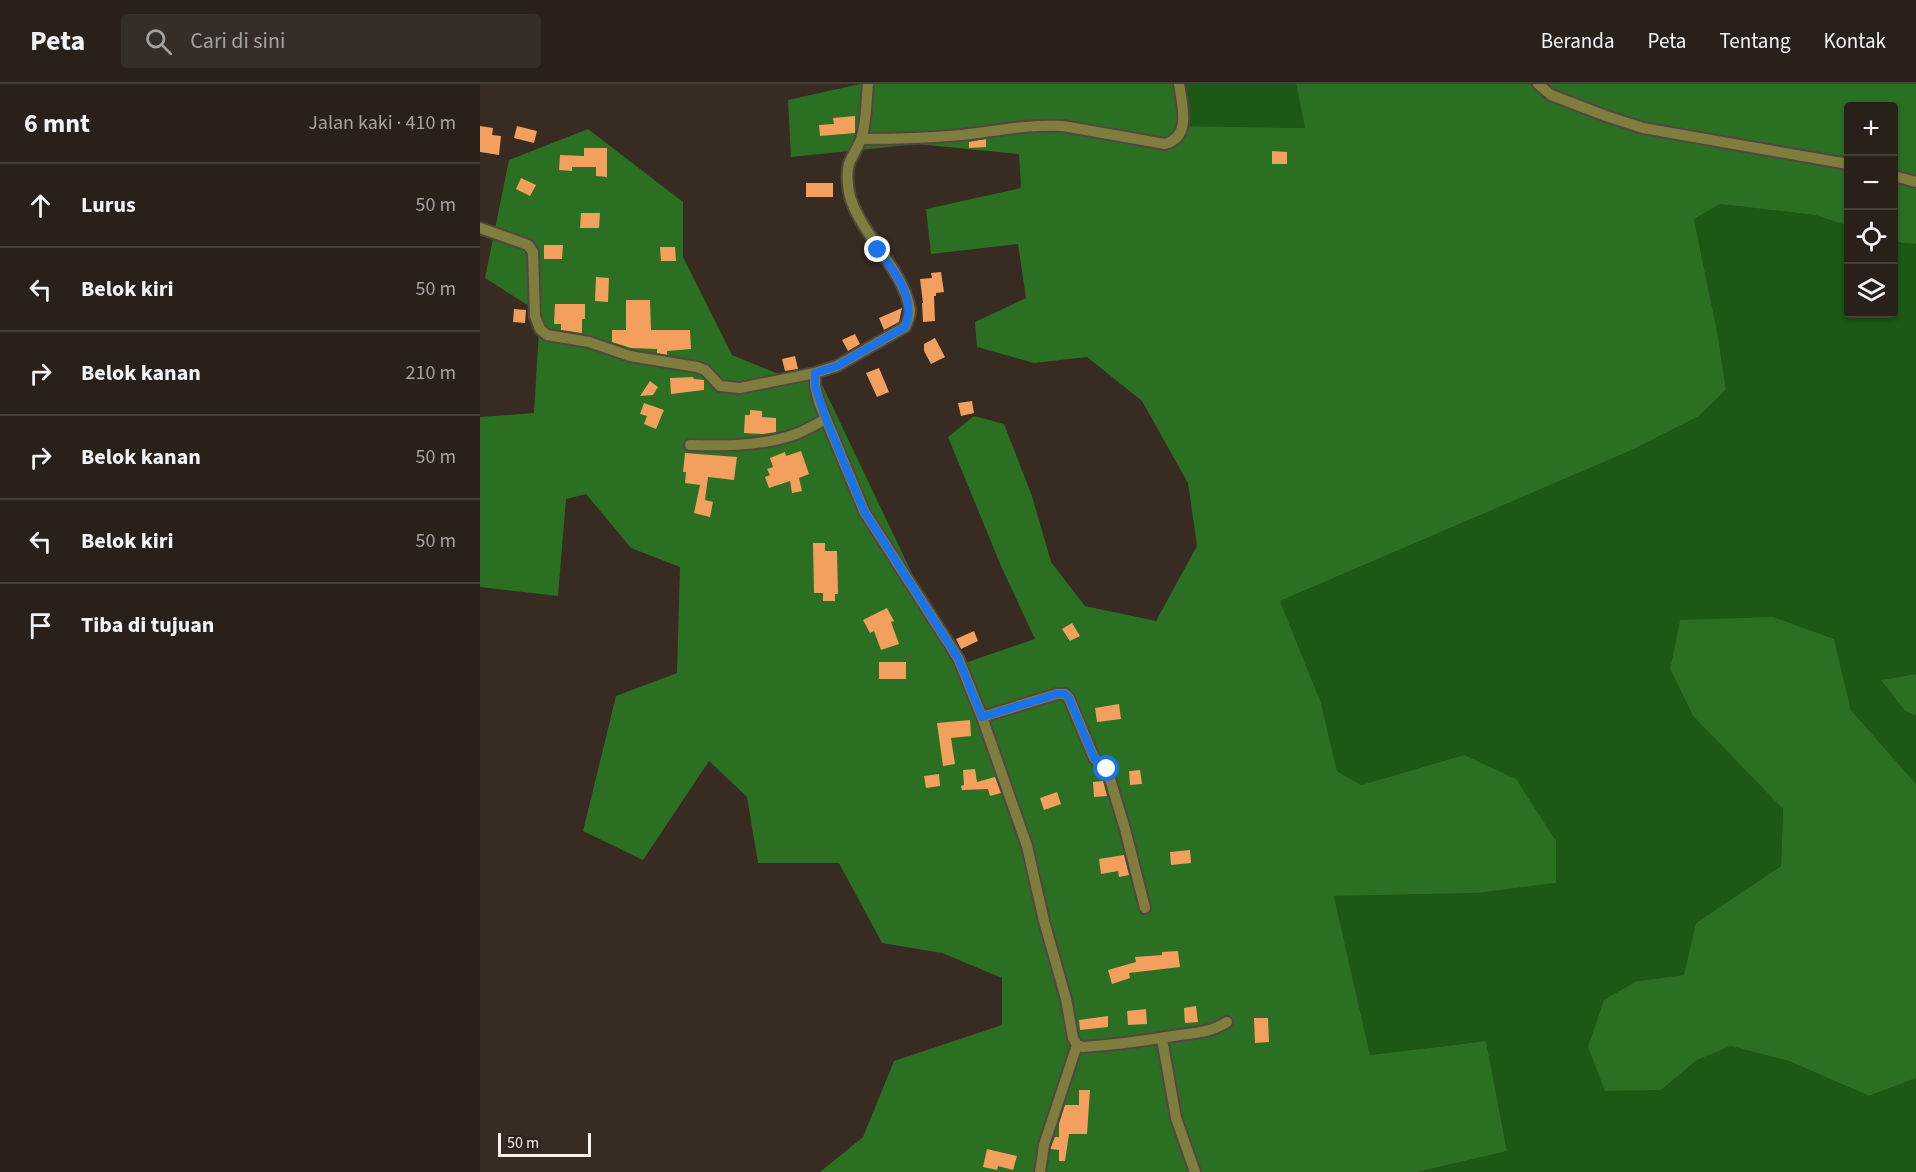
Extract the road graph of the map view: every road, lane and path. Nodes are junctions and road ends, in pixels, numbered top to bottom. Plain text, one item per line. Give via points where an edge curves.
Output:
1 (868, 84) edge
2 (1179, 84) edge
3 (1539, 84) edge
4 (861, 139) junction
5 (1844, 163) edge
6 (1898, 177) edge
7 (1916, 182) edge
8 (480, 228) edge
9 (815, 373) junction
10 (826, 419) junction
11 (690, 445) dead end
12 (982, 717) junction
13 (1145, 908) dead end
14 (1227, 1022) dead end
15 (1162, 1039) junction
16 (1077, 1044) junction
17 (1040, 1172) edge
18 (1195, 1172) edge

1 - 4 street
2 - 4 street via 1183,130 1178,138 1165,144 1046,125 923,138
3 - 5 street via 1551,95 1643,128
4 - 9 street via 848,165 850,198 904,291 909,318 905,327 893,335 837,366
6 - 7 street
8 - 9 street via 528,245 532,252 536,316 540,329 547,335 705,370 726,387 740,388
9 - 10 street via 815,386
10 - 11 street via 779,439 723,446
10 - 12 street via 864,511 958,658
12 - 13 street via 1057,694 1069,698 1094,758 1107,769
12 - 16 street via 1027,846
14 - 15 street via 1199,1033
15 - 16 street via 1083,1047
15 - 18 street via 1176,1118
16 - 17 street via 1044,1145

